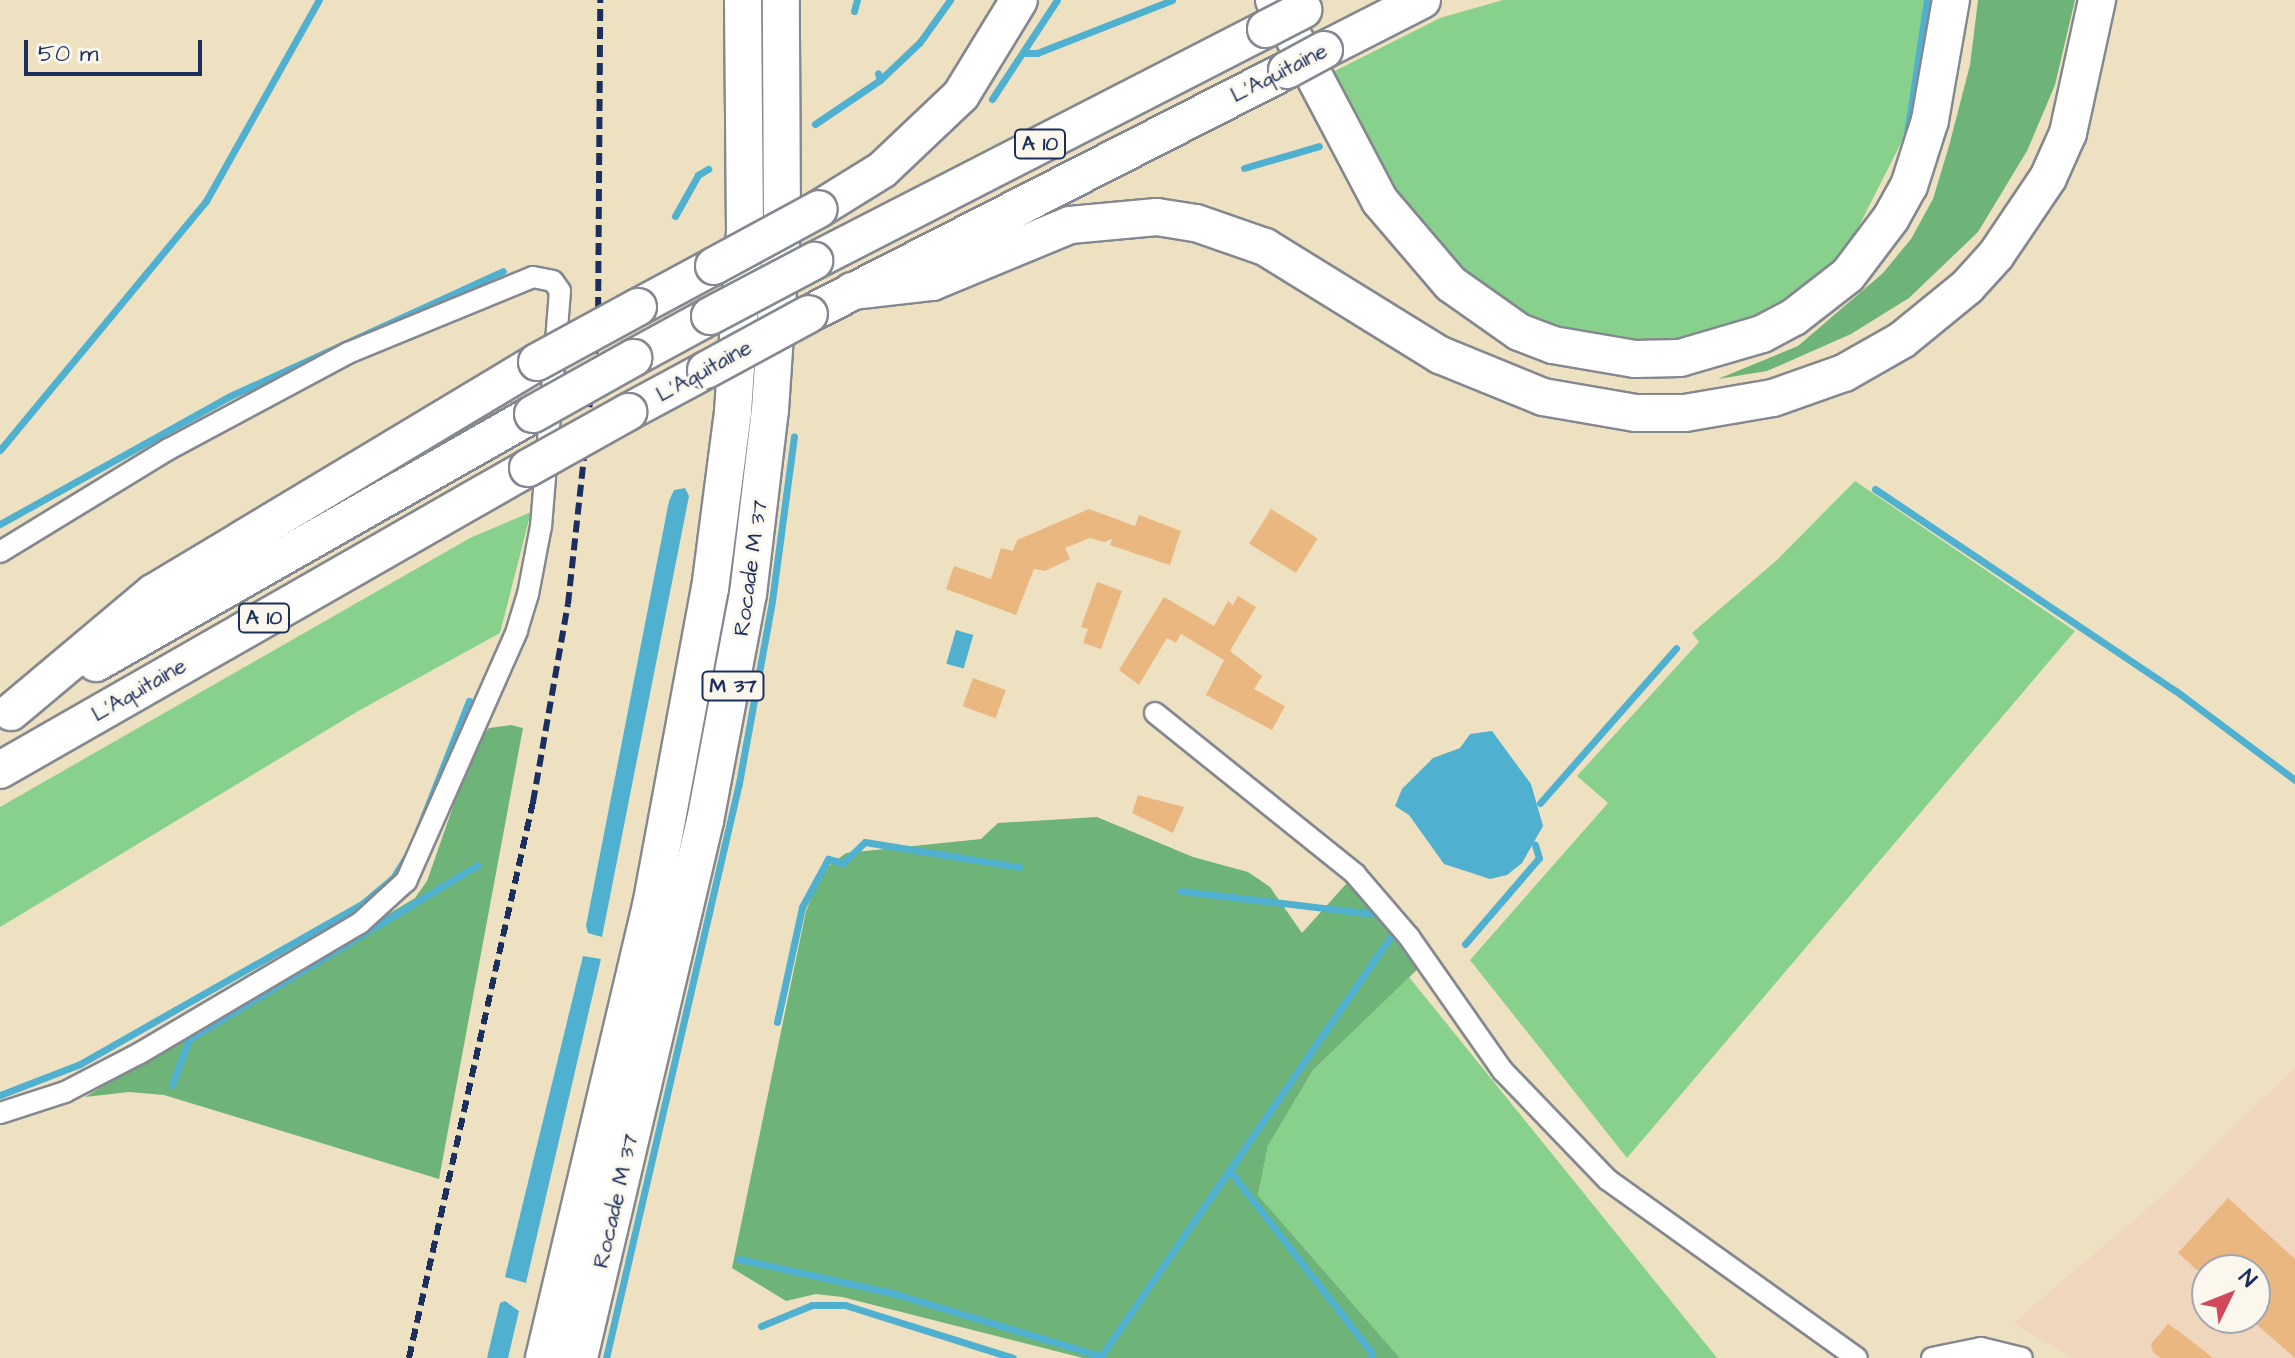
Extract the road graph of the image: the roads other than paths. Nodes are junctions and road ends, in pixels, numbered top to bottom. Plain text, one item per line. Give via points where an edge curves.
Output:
1 (743, 0) edge
2 (781, 0) edge
3 (1019, 0) edge
4 (1422, 0) edge
5 (1951, 0) edge
6 (2097, 0) edge
7 (1292, 10) edge
8 (852, 291) junction
9 (0, 552) edge
10 (1155, 713) dead end
11 (6, 715) edge
12 (0, 770) edge
13 (0, 1113) edge
14 (2014, 1355) edge
15 (544, 1358) edge
16 (579, 1358) edge
17 (1857, 1358) edge
18 (1932, 1358) edge

1 - 15 highway, Rocade M 37 / M 37 via 745,230 733,412 713,574 654,891
2 - 16 highway, Rocade M 37 / M 37 via 781,242 770,410 748,594 709,805
3 - 11 highway, bridge via 961,95 882,170 537,362 153,593
4 - 8 highway, L'Aquitaine / A 10, bridge
5 - 7 highway via 1930,120 1909,186 1848,275 1794,317 1762,334 1680,358 1635,359 1588,355 1541,341 1484,310 1451,284 1380,201
6 - 8 highway via 2068,133 2048,178 1996,255 1967,287 1902,340 1844,373 1773,398 1685,413 1636,413 1543,397 1440,355 1265,247 1219,229 1157,217 1070,225 932,282
7 - 11 highway, L'Aquitaine / A 10, bridge via 633,358
8 - 12 highway, L'Aquitaine / A 10, bridge via 528,468
9 - 13 street via 169,449 348,353 523,280 546,278 560,291 541,526 528,594 406,881 360,923 140,1053 65,1092
10 - 17 street via 1355,874 1409,937 1503,1071 1581,1155 1642,1208
14 - 18 street via 1981,1348

